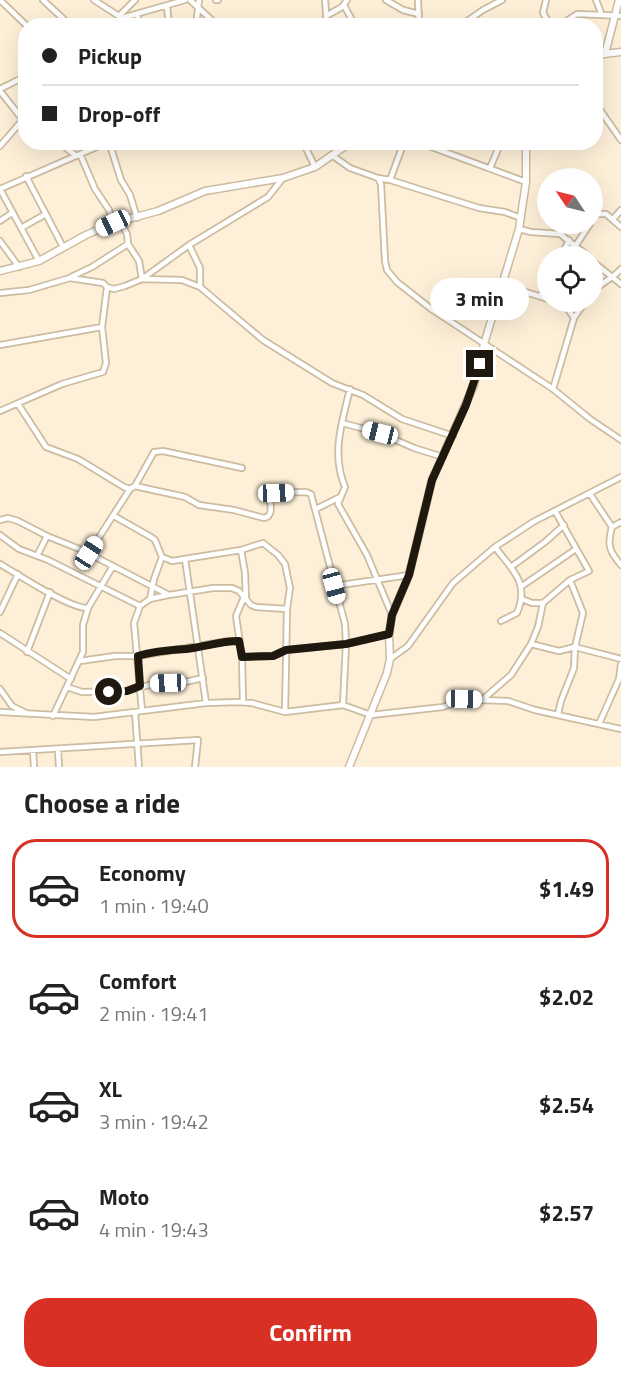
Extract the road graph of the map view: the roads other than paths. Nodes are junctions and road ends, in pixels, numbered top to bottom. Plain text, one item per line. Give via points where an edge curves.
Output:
1 (0, 0) edge
2 (43, 0) edge
3 (94, 0) edge
4 (135, 0) edge
5 (184, 0) edge
6 (190, 0) edge
7 (199, 0) edge
8 (325, 0) edge
9 (347, 0) edge
10 (386, 0) edge
11 (418, 0) edge
12 (502, 0) edge
13 (547, 0) edge
14 (596, 0) edge
15 (619, 0) edge
16 (344, 5) junction
17 (167, 6) junction
18 (199, 10) junction
19 (136, 14) junction
20 (419, 14) junction
21 (602, 15) junction
22 (326, 16) joint
23 (619, 16) edge
24 (121, 17) junction
25 (19, 18) edge
26 (62, 18) edge
27 (137, 18) edge
28 (168, 18) edge
29 (198, 18) edge
30 (208, 18) edge
31 (351, 18) edge
32 (419, 18) edge
33 (472, 18) edge
34 (546, 18) edge
35 (571, 18) edge
36 (621, 52) edge
37 (605, 54) joint
38 (18, 80) edge
39 (0, 90) edge
40 (18, 111) edge
41 (603, 114) edge
42 (18, 125) edge
43 (0, 132) edge
44 (6, 138) junction
45 (621, 140) edge
46 (0, 146) edge
47 (71, 150) edge
48 (90, 150) edge
49 (112, 150) edge
50 (307, 150) edge
51 (341, 150) edge
52 (401, 150) edge
53 (440, 150) edge
54 (498, 150) edge
55 (526, 150) edge
56 (78, 155) junction
57 (333, 156) junction
58 (315, 167) junction
59 (490, 168) junction
60 (26, 177) junction
61 (283, 178) junction
62 (378, 178) junction
63 (390, 180) junction
64 (526, 182) junction
65 (621, 210) edge
66 (12, 213) junction
67 (46, 214) junction
68 (603, 214) edge
69 (136, 218) junction
70 (522, 218) junction
71 (613, 219) junction
72 (0, 221) edge
73 (117, 222) junction
74 (621, 227) edge
75 (21, 228) junction
76 (519, 229) junction
77 (583, 234) edge
78 (569, 240) junction
79 (0, 241) edge
80 (128, 244) junction
81 (189, 245) junction
82 (576, 245) joint
83 (566, 246) edge
84 (63, 247) junction
85 (39, 261) junction
86 (19, 267) junction
87 (621, 269) edge
88 (0, 270) edge
89 (603, 271) edge
90 (70, 278) junction
91 (142, 279) junction
92 (612, 279) junction
93 (603, 283) edge
94 (502, 285) junction
95 (621, 285) edge
96 (200, 286) junction
97 (107, 287) junction
98 (0, 293) edge
99 (537, 295) edge
100 (570, 312) edge
101 (578, 312) edge
102 (574, 318) junction
103 (102, 327) junction
104 (484, 344) junction
105 (0, 345) edge
106 (350, 389) junction
107 (553, 389) junction
108 (18, 404) junction
109 (0, 411) edge
110 (342, 423) junction
111 (453, 436) junction
112 (621, 440) edge
113 (443, 457) junction
114 (242, 468) dead end
115 (621, 477) edge
116 (132, 488) junction
117 (590, 494) junction
118 (341, 497) junction
119 (316, 508) junction
120 (555, 511) junction
121 (114, 516) junction
122 (0, 520) edge
123 (621, 522) edge
124 (564, 525) junction
125 (612, 527) junction
126 (0, 536) edge
127 (47, 536) junction
128 (495, 547) junction
129 (576, 549) junction
130 (241, 550) junction
131 (89, 553) junction
132 (37, 556) junction
133 (162, 557) junction
134 (185, 559) junction
135 (0, 564) edge
136 (621, 565) edge
137 (113, 567) junction
138 (511, 567) junction
139 (18, 574) junction
140 (409, 575) junction
141 (377, 579) junction
142 (570, 580) junction
143 (154, 586) junction
144 (334, 586) junction
145 (522, 586) junction
146 (100, 588) junction
147 (50, 592) junction
148 (189, 592) junction
149 (169, 595) junction
150 (150, 599) junction
151 (245, 599) junction
152 (522, 599) junction
153 (543, 603) junction
154 (140, 606) junction
155 (88, 608) junction
156 (287, 609) junction
157 (0, 612) edge
158 (392, 615) junction
159 (501, 621) dead end
160 (0, 633) edge
161 (389, 634) junction
162 (239, 641) junction
163 (346, 644) junction
164 (531, 644) junction
165 (198, 647) junction
166 (575, 647) junction
167 (286, 650) junction
168 (27, 652) junction
169 (138, 656) junction
170 (242, 657) junction
171 (390, 659) junction
172 (621, 659) edge
173 (80, 662) junction
174 (621, 664) edge
175 (203, 678) junction
176 (71, 679) junction
177 (140, 686) junction
178 (67, 687) junction
179 (0, 689) edge
180 (482, 700) junction
181 (243, 702) junction
182 (206, 703) junction
183 (344, 705) junction
184 (142, 711) junction
185 (0, 712) edge
186 (135, 712) junction
187 (285, 712) junction
188 (558, 714) junction
189 (31, 715) junction
190 (371, 715) junction
191 (53, 716) junction
192 (599, 724) junction
193 (620, 727) edge
194 (136, 745) junction
195 (58, 749) junction
196 (33, 750) junction
197 (0, 752) edge
198 (34, 767) edge
199 (59, 767) edge
200 (139, 767) edge
201 (195, 767) edge
202 (349, 767) edge

1 - 25 street
2 - 26 street
3 - 24 street
4 - 24 street
5 - 17 street
6 - 18 street
7 - 18 street
8 - 22 street
9 - 16 street
10 - 20 street
11 - 20 street
12 - 33 street
13 - 34 street via 543,13
14 - 21 street
15 - 23 street
16 - 22 street
16 - 31 street
17 - 19 street
17 - 28 street
18 - 29 street
18 - 30 street
19 - 24 street
19 - 27 street
20 - 32 street
21 - 23 street
21 - 35 street via 577,14
23 - 37 street
36 - 37 street
38 - 39 street
39 - 40 street
41 - 45 street
42 - 44 street
43 - 44 street
44 - 46 street
47 - 56 street
48 - 56 street
49 - 69 street
50 - 58 street
51 - 57 street
52 - 63 street
53 - 59 street
54 - 59 street
55 - 64 street
56 - 60 street
56 - 73 street
57 - 58 street
57 - 62 street via 350,168
58 - 61 street
59 - 64 street
60 - 66 street via 0,189
60 - 67 street
61 - 69 street via 205,191
61 - 81 street via 268,197
62 - 63 street
62 - 104 street via 383,191 387,270 422,302
63 - 70 street
64 - 70 street
65 - 71 street
66 - 72 street
66 - 75 street
67 - 75 street
67 - 84 street
68 - 71 street
69 - 73 street
70 - 76 street
71 - 74 street
73 - 80 street via 127,234
73 - 84 street
75 - 85 street
76 - 78 street via 554,233
76 - 94 street
77 - 82 street
78 - 82 street
78 - 83 street
79 - 86 street
80 - 90 street
80 - 91 street via 139,261
81 - 91 street
81 - 96 street via 200,268
84 - 85 street
85 - 86 street
86 - 88 street
87 - 92 street
89 - 92 street
90 - 97 street
90 - 98 street via 29,290
91 - 96 street via 182,280
91 - 97 street via 114,289
92 - 93 street
92 - 95 street
94 - 99 street
94 - 104 street
96 - 106 street via 263,340 332,383
97 - 103 street
100 - 102 street
101 - 102 street
102 - 107 street
103 - 105 street
103 - 108 street via 106,363 103,372 62,384
104 - 107 street
104 - 111 street via 474,385
106 - 110 street
106 - 111 street via 402,419
107 - 112 street
108 - 109 street
108 - 116 street via 46,447 78,459 124,488
110 - 113 street
110 - 118 street via 338,445 345,487
111 - 113 street
113 - 140 street via 432,480
114 - 116 street via 158,451 151,454
115 - 117 street
116 - 119 street via 264,518 271,513 273,493 310,492
116 - 121 street
117 - 120 street
117 - 125 street
118 - 119 street
118 - 141 street via 339,506 368,555
119 - 144 street
120 - 124 street
120 - 128 street
121 - 131 street
121 - 133 street via 155,540
122 - 127 street via 13,519
123 - 125 street
124 - 129 street
124 - 138 street
125 - 136 street via 608,545
126 - 132 street
127 - 131 street
127 - 132 street
128 - 138 street
128 - 171 street via 453,582 408,646
129 - 142 street via 589,571
129 - 145 street
130 - 134 street
130 - 151 street
130 - 156 street via 263,543 282,559 290,588
131 - 137 street
132 - 146 street
133 - 134 street via 172,561
133 - 143 street
134 - 148 street
135 - 139 street
137 - 143 street
137 - 146 street
138 - 145 street
139 - 147 street
139 - 157 street
140 - 141 street
140 - 158 street
141 - 144 street
141 - 158 street
142 - 153 street
142 - 166 street via 583,613
143 - 149 street
143 - 150 street
144 - 163 street via 345,624
145 - 152 street
146 - 154 street
146 - 155 street
147 - 155 street
147 - 168 street
148 - 149 street
148 - 151 street via 232,588
148 - 165 street
149 - 150 street
150 - 154 street
151 - 156 street via 256,607
151 - 162 street via 236,616
152 - 153 street
152 - 159 street via 514,616
153 - 164 street
154 - 169 street via 134,623
155 - 173 street
156 - 167 street
158 - 161 street
160 - 168 street
161 - 163 street
161 - 171 street
162 - 165 street
162 - 170 street
163 - 167 street
163 - 183 street
164 - 166 street via 559,651
164 - 180 street via 511,675
165 - 169 street
165 - 175 street
166 - 172 street
166 - 188 street via 574,668
167 - 170 street via 273,656
167 - 187 street
168 - 176 street
169 - 173 street
169 - 177 street
170 - 181 street
171 - 190 street
173 - 176 street
174 - 192 street via 619,679
175 - 177 street
175 - 182 street
176 - 178 street
177 - 178 street via 127,691 82,692
177 - 184 street
178 - 191 street
179 - 189 street via 12,706
180 - 188 street via 508,701
180 - 190 street via 464,699 443,707
181 - 182 street
181 - 187 street
182 - 184 street
183 - 187 street
183 - 190 street
184 - 186 street
185 - 189 street
186 - 191 street
186 - 194 street
188 - 192 street
189 - 191 street
190 - 202 street
192 - 193 street
194 - 195 street
194 - 200 street
194 - 201 street via 198,740
195 - 196 street
195 - 199 street
196 - 197 street
196 - 198 street

